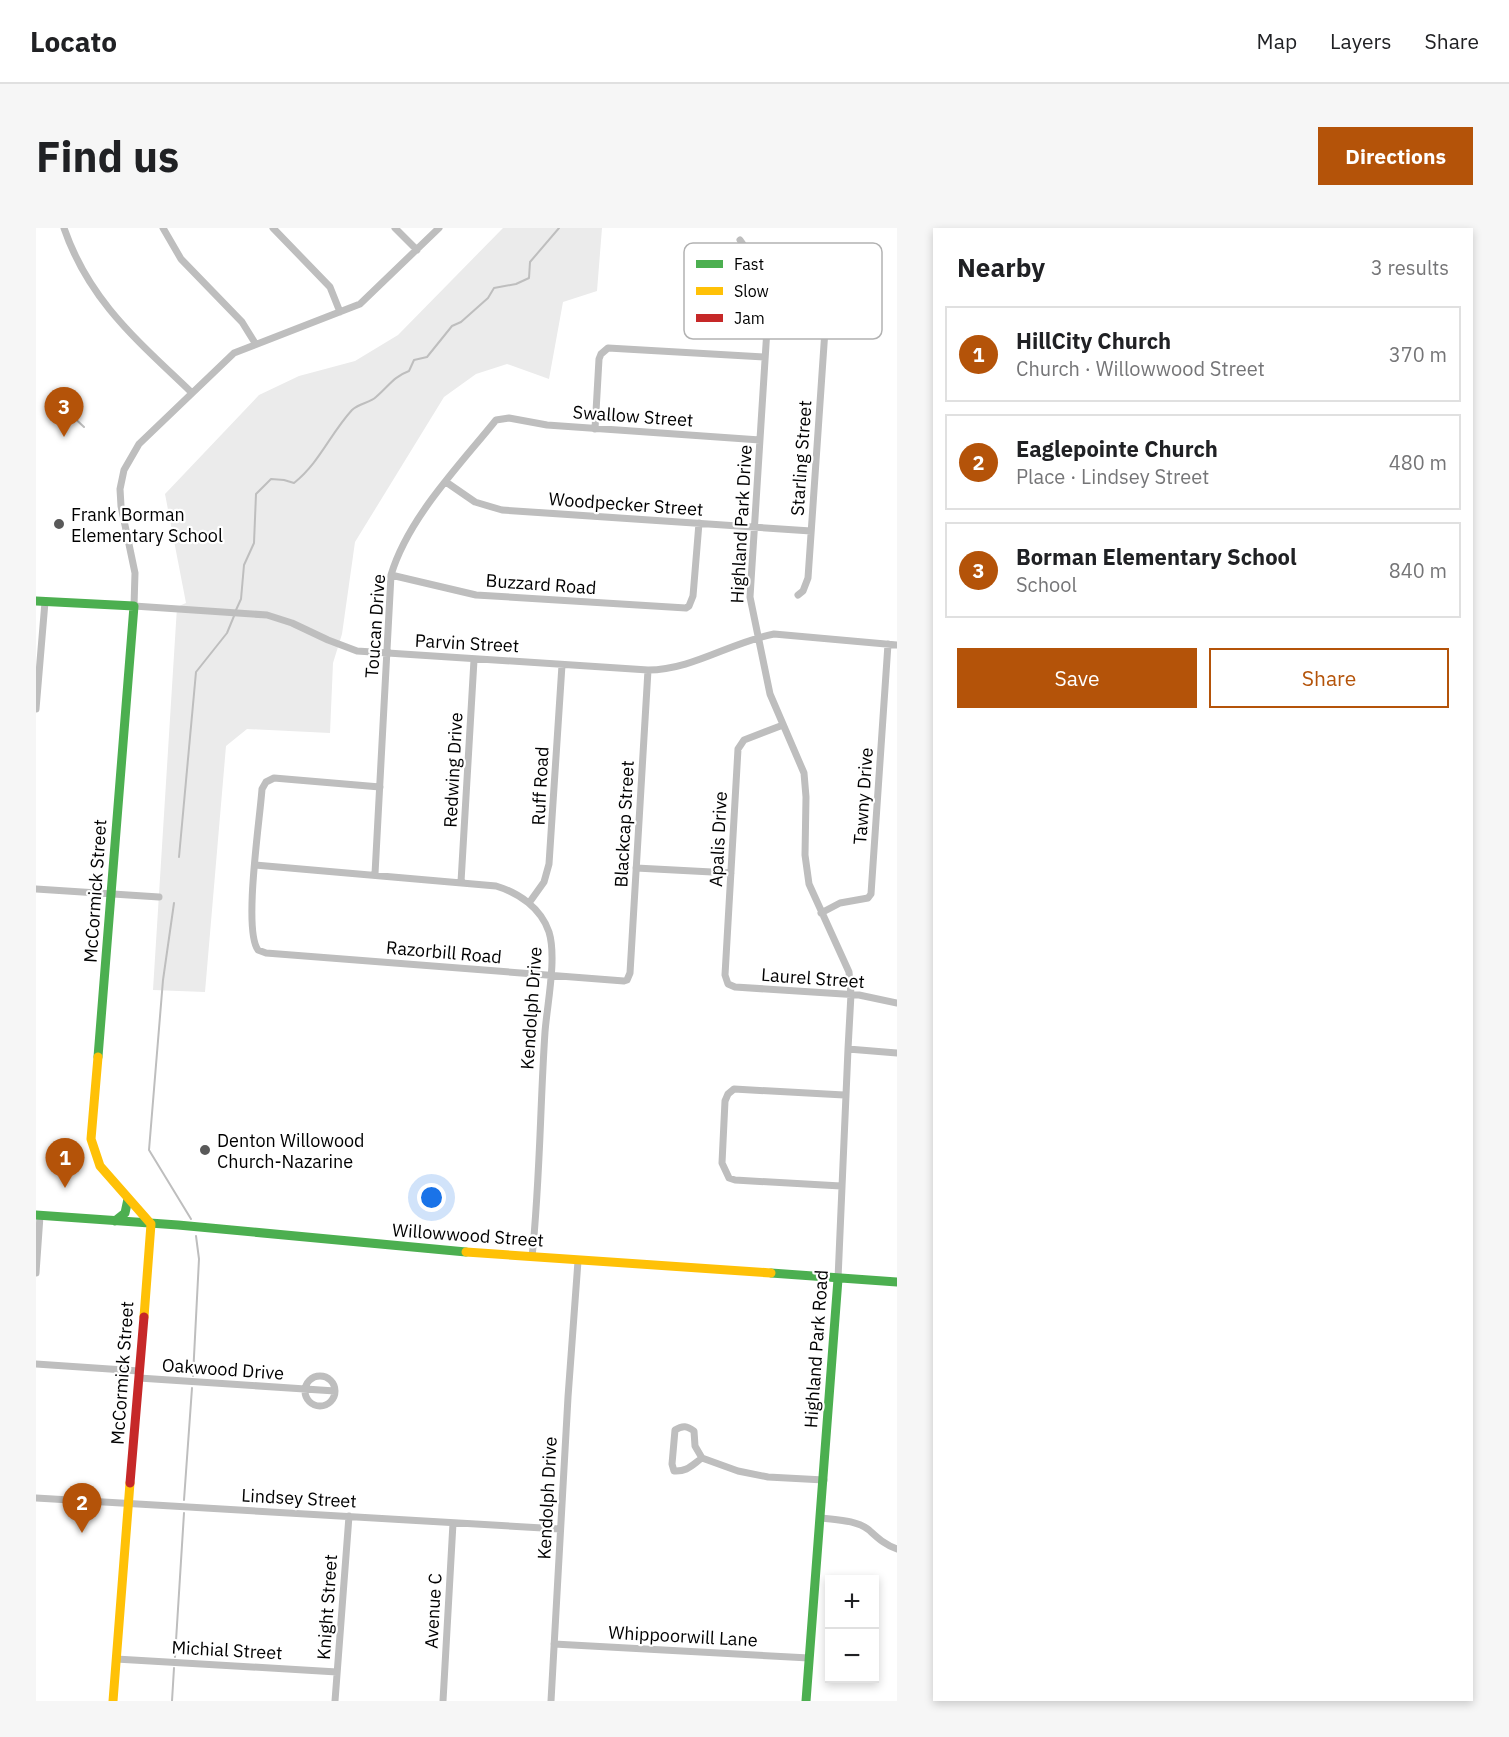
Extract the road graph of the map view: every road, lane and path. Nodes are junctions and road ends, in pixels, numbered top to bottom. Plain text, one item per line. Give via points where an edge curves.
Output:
1 (64, 228) edge
2 (162, 228) edge
3 (273, 228) edge
4 (395, 228) edge
5 (439, 228) edge
6 (740, 240) dead end
7 (742, 243) edge
8 (417, 250) junction
9 (340, 312) junction
10 (766, 339) edge
11 (824, 339) edge
12 (255, 343) junction
13 (765, 357) junction
14 (191, 392) junction
15 (504, 418) joint
16 (595, 429) junction
17 (760, 440) junction
18 (446, 482) junction
19 (699, 523) junction
20 (754, 527) junction
21 (811, 531) junction
22 (392, 575) junction
23 (798, 596) dead end
24 (40, 601) edge
25 (134, 606) junction
26 (758, 637) junction
27 (888, 644) junction
28 (897, 645) edge
29 (388, 655) junction
30 (474, 660) junction
31 (562, 665) junction
32 (648, 670) junction
33 (36, 709) edge
34 (783, 725) junction
35 (380, 787) junction
36 (255, 865) junction
37 (636, 868) junction
38 (731, 873) junction
39 (375, 874) junction
40 (461, 882) junction
41 (36, 889) edge
42 (112, 894) junction
43 (159, 897) dead end
44 (529, 903) junction
45 (821, 913) junction
46 (550, 976) junction
47 (627, 980) joint
48 (728, 984) joint
49 (851, 994) junction
50 (897, 1003) edge
51 (848, 1049) junction
52 (897, 1053) edge
53 (844, 1095) junction
54 (842, 1186) junction
55 (128, 1198) junction
56 (38, 1215) edge
57 (115, 1221) junction
58 (151, 1224) junction
59 (532, 1257) junction
60 (578, 1261) junction
61 (36, 1273) edge
62 (838, 1279) junction
63 (897, 1282) edge
64 (36, 1364) edge
65 (139, 1375) junction
66 (304, 1390) junction
67 (335, 1391) junction
68 (702, 1458) junction
69 (824, 1480) junction
70 (36, 1498) edge
71 (128, 1503) junction
72 (349, 1516) junction
73 (822, 1518) junction
74 (453, 1523) junction
75 (560, 1529) junction
76 (897, 1549) edge
77 (554, 1644) junction
78 (809, 1658) junction
79 (116, 1659) junction
80 (337, 1672) junction
81 (113, 1701) edge
82 (335, 1701) edge
83 (443, 1701) edge
84 (551, 1701) edge
85 (806, 1701) edge

1 - 14 street via 88,280 115,319
2 - 12 street via 181,259 242,322
3 - 9 street via 330,287
4 - 8 street
5 - 8 street, McCormick Street
6 - 7 street, Highland Park Drive
8 - 9 street, McCormick Street via 366,299
9 - 12 street, McCormick Street
10 - 13 street, Highland Park Drive
11 - 21 street, Starling Street
12 - 14 street, McCormick Street via 234,353
13 - 16 street via 613,348 604,351 599,359
13 - 17 street, Highland Park Drive
14 - 25 street, McCormick Street via 133,452 121,480 121,506 135,573
15 - 16 street, Swallow Street
15 - 18 street, Toucan Drive via 496,420
16 - 17 street, Swallow Street
17 - 20 street, Highland Park Drive
18 - 19 street, Woodpecker Street via 475,502 502,510
18 - 22 street, Toucan Drive via 405,543
19 - 20 street, Woodpecker Street
19 - 22 street, Buzzard Road via 693,596 690,606 681,608 494,597
20 - 21 street, Woodpecker Street
20 - 26 street, Highland Park Drive via 750,597
21 - 23 street, Starling Street via 806,586
22 - 29 street, Toucan Drive
24 - 25 street, Parvin Street
24 - 33 street
25 - 29 street, Parvin Street via 267,615 357,651
25 - 42 street, McCormick Street
26 - 27 street, Parvin Street via 788,635
26 - 32 street, Parvin Street via 676,667
26 - 34 street, Highland Park Drive via 770,694
27 - 28 street, Parvin Street
27 - 45 street, Tawny Drive via 872,894
29 - 30 street, Parvin Street
29 - 35 street, Toucan Drive
30 - 31 street, Parvin Street
30 - 40 street, Redwing Drive
31 - 32 street, Parvin Street
31 - 44 street, Ruff Road via 549,864 544,882
32 - 37 street, Blackcap Street
34 - 38 street, Apalis Drive via 747,738 739,745
34 - 45 street, Highland Park Drive via 804,773 806,870
35 - 36 street via 274,778 266,782 262,789
35 - 39 street, Toucan Drive
36 - 39 street, Kendolph Drive
36 - 46 street, Razorbill Road via 251,918 258,950
37 - 38 street
37 - 47 street, Blackcap Street
38 - 48 street, Apalis Drive via 725,975
39 - 40 street, Kendolph Drive
40 - 44 street, Kendolph Drive via 506,889
41 - 42 street
42 - 43 street
42 - 55 street, McCormick Street via 91,1139 100,1166
44 - 46 street, Kendolph Drive via 544,920 550,937
45 - 49 street, Highland Park Drive via 845,961
46 - 47 street, Razorbill Road
46 - 59 street, Kendolph Drive
48 - 49 street, Laurel Street
49 - 50 street, Laurel Street
49 - 51 street, Highland Park Drive
51 - 52 street
51 - 53 street, Highland Park Road
53 - 54 street, Highland Park Road via 847,1104
53 - 54 street via 734,1089 725,1101 722,1163 729,1178 735,1180
54 - 62 street, Highland Park Road
55 - 57 street via 125,1213
55 - 58 street, McCormick Street
56 - 57 street, Willowwood Street
56 - 61 street
57 - 58 street, Willowwood Street
58 - 59 street, Willowwood Street
58 - 65 street, McCormick Street
59 - 60 street, Willowwood Street
60 - 62 street, Willowwood Street
60 - 75 street, Kendolph Drive
62 - 63 street, Willowwood Street
62 - 69 street, Highland Park Road
64 - 65 street, Oakwood Drive
65 - 66 street, Oakwood Drive
65 - 71 street, McCormick Street
66 - 67 street, Oakwood Drive
66 - 67 street, Oakwood Drive via 310,1378 319,1375 329,1378
66 - 67 street, Oakwood Drive via 309,1402 318,1406 328,1404
68 - 68 street via 682,1472 674,1471 675,1430 681,1426 694,1431 695,1446
68 - 69 street via 768,1477
69 - 73 street, Highland Park Road
70 - 71 street, Lindsey Street
71 - 72 street, Lindsey Street
71 - 79 street, McCormick Street
72 - 74 street, Lindsey Street
72 - 80 street, Knight Street
73 - 76 street via 856,1524
73 - 78 street, Highland Park Road
74 - 75 street, Lindsey Street
74 - 83 street, Avenue C
75 - 77 street, Kendolph Drive
77 - 78 street, Whippoorwill Lane
77 - 84 street, Kendolph Drive
78 - 85 street, Highland Park Road
79 - 80 street, Michial Street
79 - 81 street, McCormick Street
80 - 82 street, Knight Street

